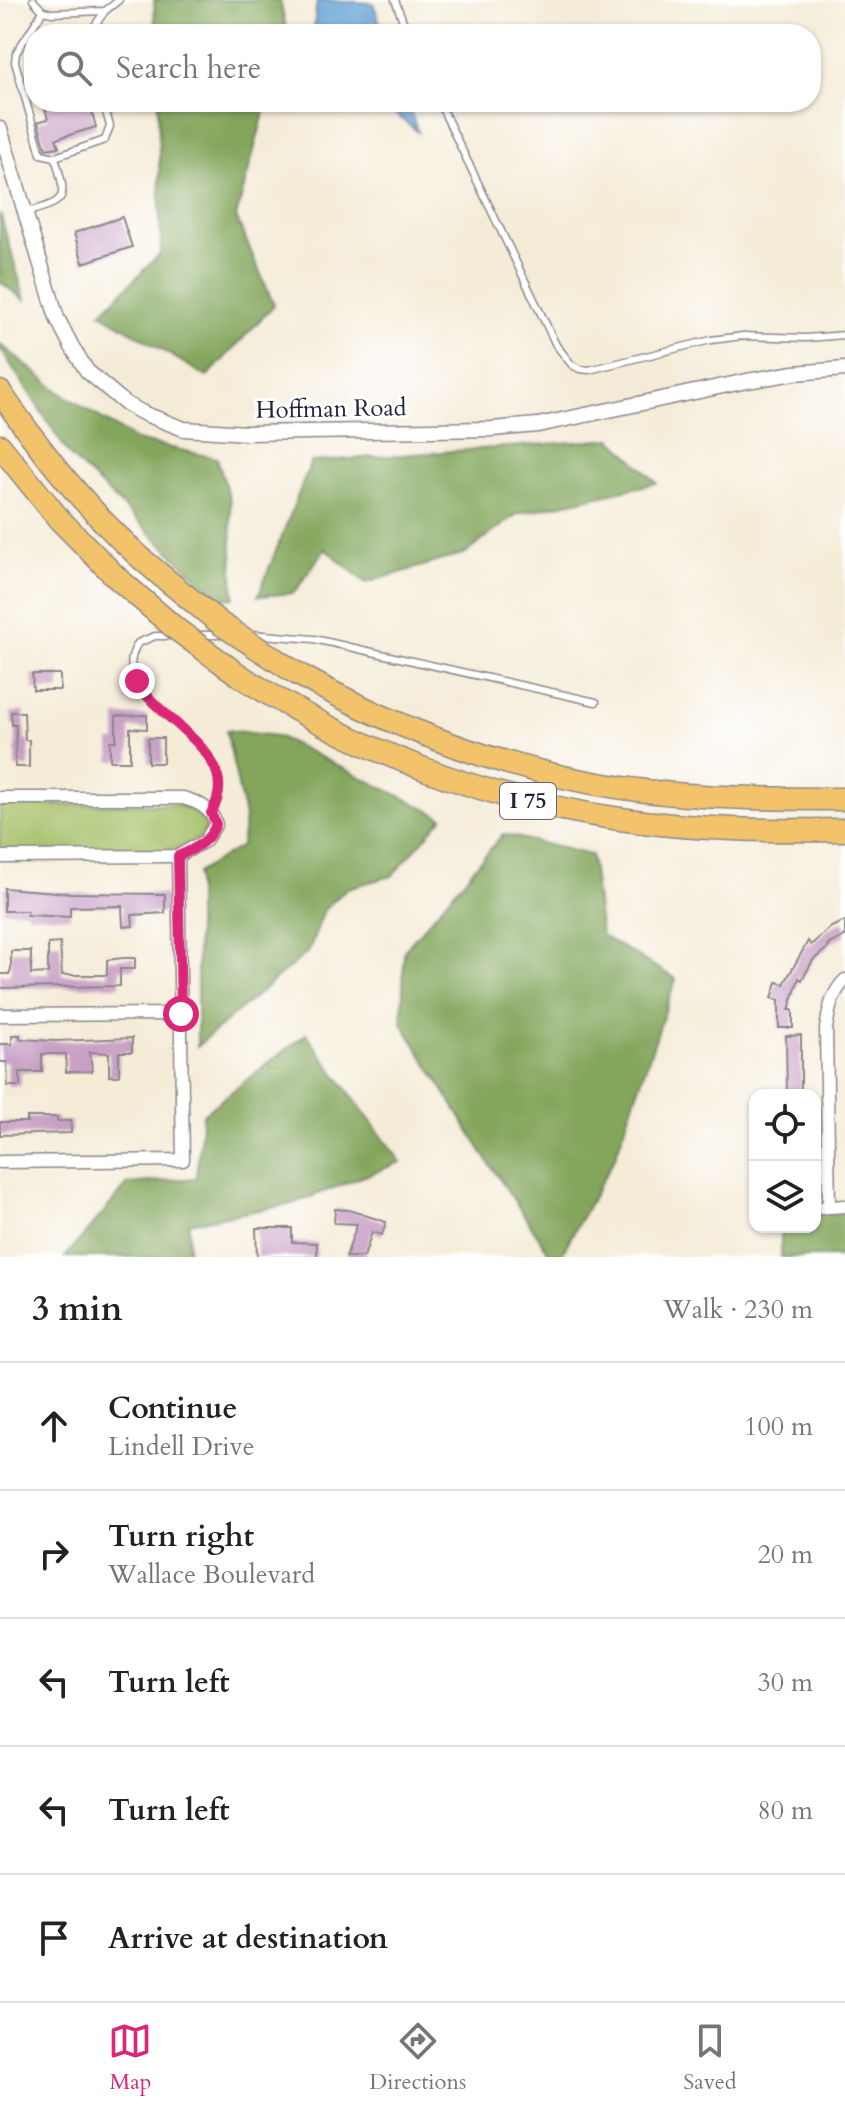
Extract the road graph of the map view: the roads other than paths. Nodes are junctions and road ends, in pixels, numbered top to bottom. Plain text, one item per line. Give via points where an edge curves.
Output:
1 (33, 0) edge
2 (119, 0) edge
3 (395, 0) edge
4 (43, 11) junction
5 (105, 11) junction
6 (35, 24) edge
7 (96, 24) edge
8 (404, 24) edge
9 (24, 41) edge
10 (24, 94) edge
11 (29, 112) edge
12 (106, 112) edge
13 (444, 112) edge
14 (0, 129) edge
15 (55, 157) junction
16 (25, 213) junction
17 (845, 335) edge
18 (845, 369) edge
19 (0, 392) edge
20 (0, 446) edge
21 (596, 702) dead end
22 (0, 798) edge
23 (845, 799) edge
24 (211, 813) junction
25 (845, 830) edge
26 (178, 856) junction
27 (0, 857) edge
28 (841, 984) edge
29 (181, 1014) junction
30 (0, 1015) edge
31 (0, 1162) edge
32 (829, 1206) junction
33 (845, 1206) edge
34 (821, 1207) edge

1 - 4 lane
2 - 5 lane
3 - 8 lane
4 - 5 lane
4 - 6 lane
5 - 7 lane
9 - 10 lane via 15,62
11 - 15 lane via 41,154
12 - 15 lane via 110,126 105,140
13 - 17 lane via 556,345 580,369 711,340
14 - 16 street, Hoffman Road
15 - 16 lane via 62,199
16 - 18 street, Hoffman Road via 57,318 87,371 126,404 184,429 247,433 523,426 747,381
19 - 23 highway, I 75, bridge via 85,502 163,577 221,624 296,673 404,728 460,749 616,787 687,795
20 - 25 highway, I 75, bridge via 52,512 176,629 236,673 374,748 449,777 584,813 663,824
21 - 24 lane via 314,639 259,634 145,639 133,655 137,681 211,761 220,782
22 - 24 street via 169,797 193,800
24 - 26 street via 216,824 212,834
26 - 27 street
26 - 29 street
28 - 32 street via 829,1004 826,1029
29 - 30 street
29 - 31 street via 183,1160
32 - 33 street
32 - 34 street

